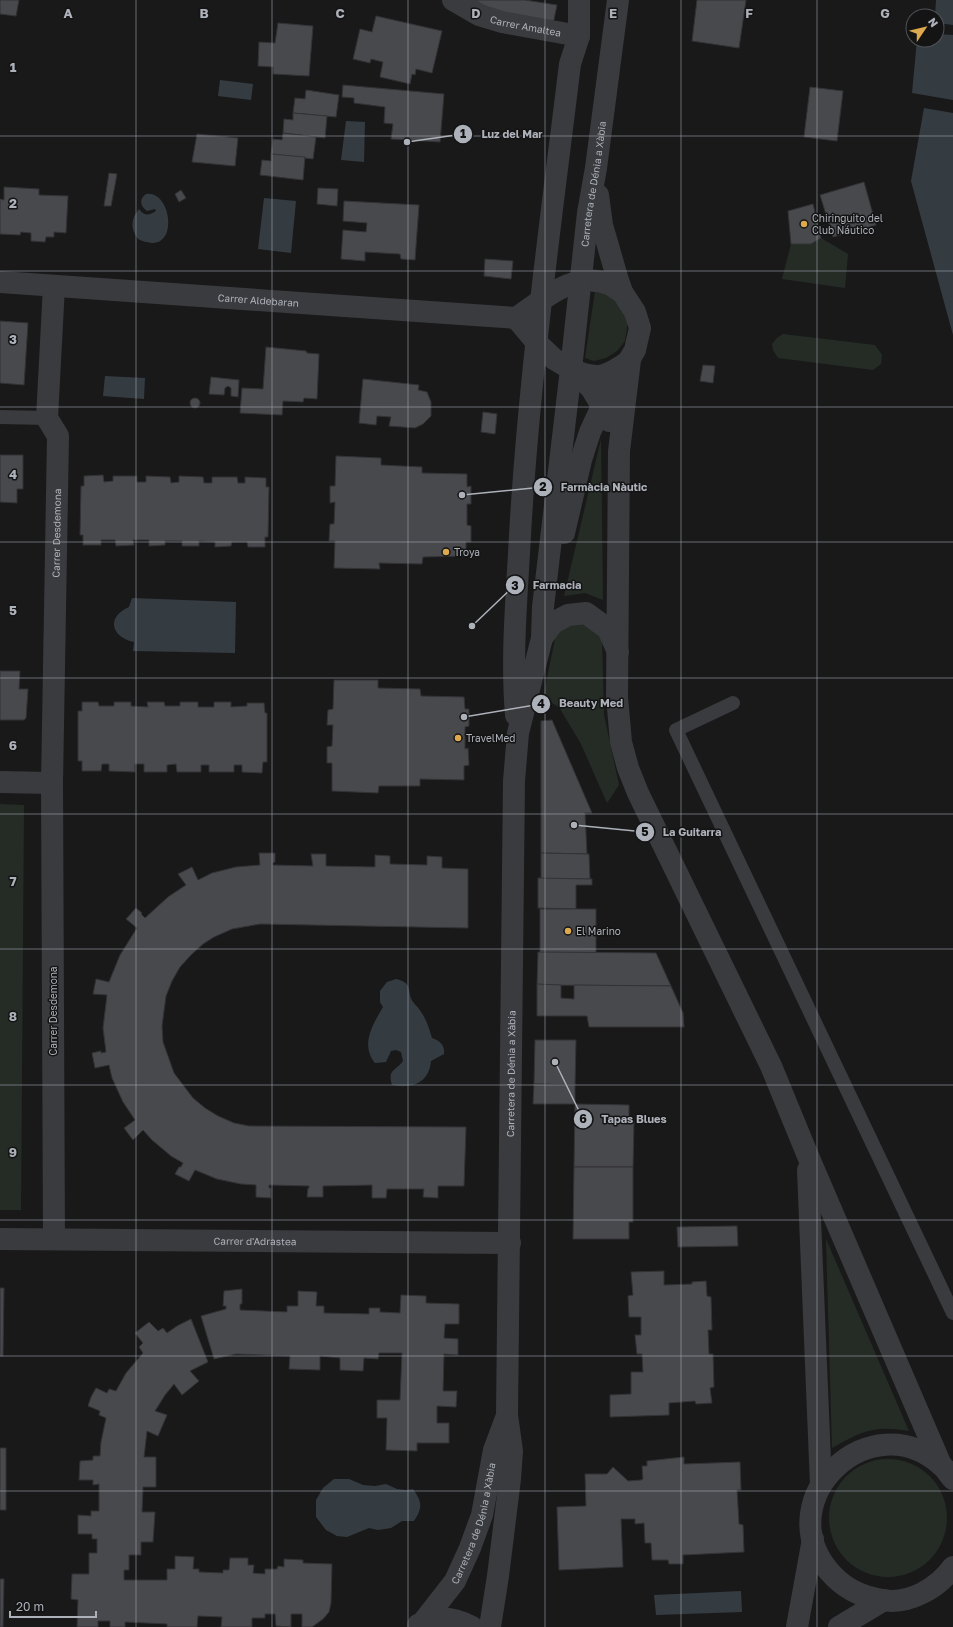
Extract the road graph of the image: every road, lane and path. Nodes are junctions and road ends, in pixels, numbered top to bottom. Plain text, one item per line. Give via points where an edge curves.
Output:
1 (452, 0) edge
2 (579, 0) edge
3 (618, 0) edge
4 (579, 36) junction
5 (596, 168) junction
6 (0, 282) edge
7 (580, 282) junction
8 (54, 286) junction
9 (622, 292) junction
10 (541, 301) junction
11 (516, 318) junction
12 (537, 343) junction
13 (630, 360) junction
14 (571, 369) junction
15 (602, 406) junction
16 (0, 418) edge
17 (47, 418) junction
18 (619, 451) junction
19 (542, 638) junction
20 (618, 652) junction
21 (733, 703) dead end
22 (518, 733) junction
23 (0, 782) edge
24 (52, 783) junction
25 (808, 1156) junction
26 (0, 1239) edge
27 (54, 1239) junction
28 (510, 1244) junction
29 (953, 1313) edge
30 (507, 1415) junction
31 (947, 1472) edge
32 (821, 1485) junction
33 (813, 1539) junction
34 (953, 1567) edge
35 (884, 1600) junction
36 (418, 1624) edge
37 (472, 1627) edge
38 (490, 1627) edge
39 (797, 1627) edge
40 (839, 1627) edge

1 - 4 street, Carrer Amaltea via 502,22
2 - 4 street, Carretera de Dénia a Xàbia
3 - 5 street, Carretera de Dénia a Xàbia
4 - 10 street, Carretera de Dénia a Xàbia via 570,64
5 - 7 street, Carretera de Dénia a Xàbia
5 - 9 street via 602,224
6 - 8 street, Carrer Aldebaran
7 - 9 street via 595,281 609,284
7 - 10 street via 560,288
7 - 14 street, Carretera de Dénia a Xàbia
8 - 11 street, Carrer Aldebaran
8 - 17 street
9 - 13 street via 635,312 640,328 638,342
10 - 11 street
10 - 12 street, Carretera de Dénia a Xàbia
11 - 12 street
12 - 14 street via 554,360
12 - 22 street, Carretera de Dénia a Xàbia via 524,462 514,626 513,683
13 - 14 street via 614,371 598,376 587,376
13 - 15 street
13 - 18 street
14 - 15 street via 591,388
14 - 19 street, Carretera de Dénia a Xàbia via 543,607
15 - 18 street
15 - 19 street via 581,460
16 - 17 lane
17 - 24 street, Carrer Desdemona via 58,436
18 - 20 street
19 - 20 street via 553,623 568,615 586,613 608,629
19 - 22 street, Carretera de Dénia a Xàbia
20 - 25 street via 619,726 628,768 771,1066
21 - 29 lane via 676,730
22 - 28 street, Carretera de Dénia a Xàbia via 514,781
23 - 24 street
24 - 27 street, Carrer Desdemona
25 - 31 street
25 - 32 street
26 - 27 street, Carrer d'Adrastea
27 - 28 street, Carrer d'Adrastea
28 - 30 street, Carretera de Dénia a Xàbia
30 - 36 street, Carretera de Dénia a Xàbia via 494,1450 482,1514 470,1548 455,1581 444,1597
30 - 38 street, Carretera de Dénia a Xàbia via 512,1451 510,1479
31 - 32 street via 922,1452 900,1445 876,1446 854,1453 835,1466
32 - 33 street via 814,1502 811,1520
33 - 35 street via 822,1562 838,1582 860,1595
33 - 39 street
34 - 35 street via 939,1583 922,1593 904,1599
35 - 40 street
36 - 37 street via 440,1618 458,1620

